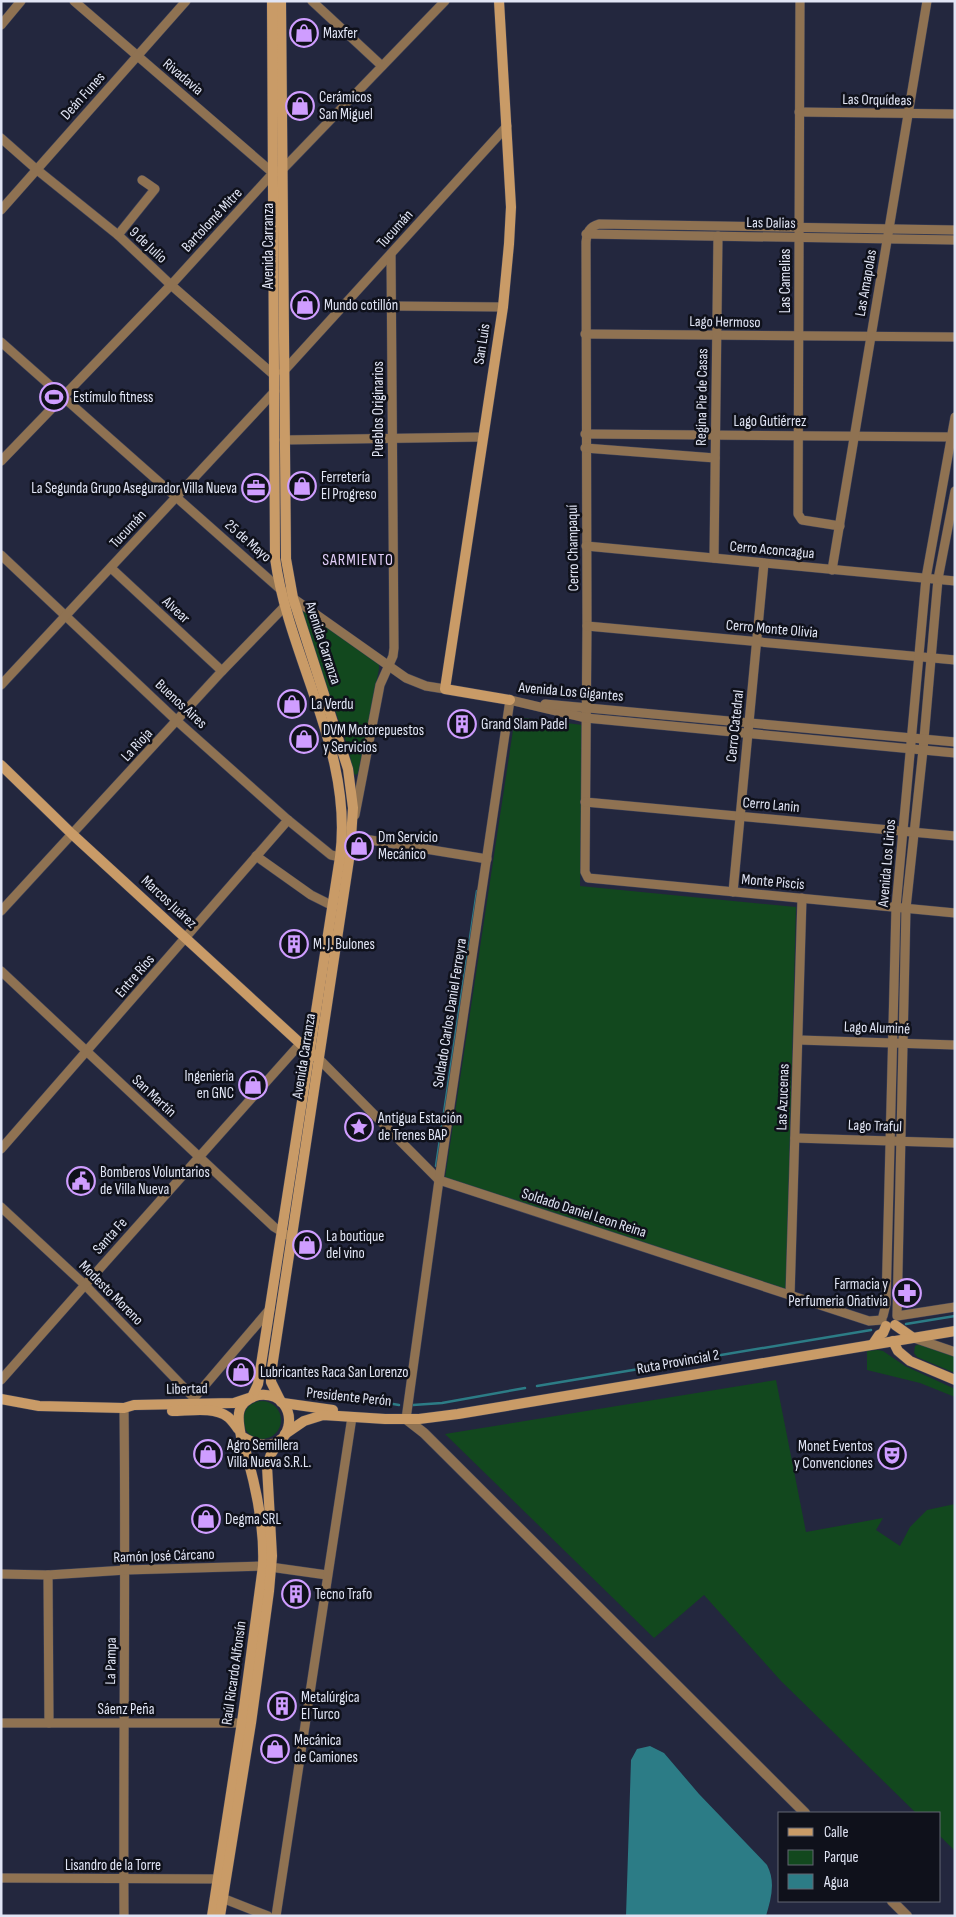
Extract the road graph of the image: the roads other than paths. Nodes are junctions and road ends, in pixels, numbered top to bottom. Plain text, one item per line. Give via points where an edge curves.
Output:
1 (21, 1) edge
2 (74, 1) edge
3 (186, 1) edge
4 (272, 1) edge
5 (281, 1) edge
6 (312, 1) edge
7 (445, 1) edge
8 (499, 1) edge
9 (800, 1) edge
10 (927, 1) edge
11 (1, 25) edge
12 (137, 56) junction
13 (382, 66) junction
14 (799, 112) junction
15 (955, 114) edge
16 (908, 115) junction
17 (506, 126) junction
18 (1, 138) edge
19 (36, 169) junction
20 (278, 172) junction
21 (142, 180) dead end
22 (1, 210) edge
23 (798, 228) junction
24 (889, 229) junction
25 (955, 230) edge
26 (586, 234) junction
27 (118, 235) junction
28 (718, 236) junction
29 (798, 238) junction
30 (887, 239) junction
31 (955, 240) edge
32 (391, 254) junction
33 (170, 285) junction
34 (392, 306) junction
35 (503, 307) junction
36 (585, 334) junction
37 (717, 336) junction
38 (799, 337) junction
39 (870, 337) junction
40 (955, 337) edge
41 (1, 342) edge
42 (279, 373) junction
43 (274, 391) junction
44 (63, 396) junction
45 (955, 417) edge
46 (585, 434) junction
47 (716, 435) junction
48 (799, 435) junction
49 (854, 436) junction
50 (483, 437) junction
51 (953, 437) edge
52 (392, 438) junction
53 (284, 440) junction
54 (586, 448) junction
55 (716, 458) junction
56 (1, 461) edge
57 (955, 491) edge
58 (176, 497) junction
59 (840, 526) junction
60 (586, 546) junction
61 (1, 555) edge
62 (714, 558) junction
63 (764, 563) junction
64 (111, 568) junction
65 (832, 570) junction
66 (926, 578) junction
67 (938, 580) junction
68 (955, 581) edge
69 (280, 589) junction
70 (293, 598) junction
71 (285, 606) junction
72 (66, 616) junction
73 (587, 626) junction
74 (757, 642) junction
75 (920, 657) junction
76 (932, 658) junction
77 (955, 660) edge
78 (389, 665) junction
79 (222, 672) junction
80 (1, 685) edge
81 (445, 690) junction
82 (510, 700) junction
83 (586, 708) junction
84 (586, 718) junction
85 (177, 721) junction
86 (749, 722) junction
87 (748, 734) junction
88 (913, 738) junction
89 (924, 739) junction
90 (955, 742) edge
91 (912, 749) junction
92 (923, 750) junction
93 (955, 753) edge
94 (1, 765) edge
95 (585, 802) junction
96 (740, 816) junction
97 (288, 820) junction
98 (903, 831) junction
99 (353, 832) junction
100 (915, 832) junction
101 (72, 834) junction
102 (955, 836) edge
103 (346, 855) junction
104 (256, 856) junction
105 (487, 859) junction
106 (588, 878) joint
107 (733, 892) junction
108 (802, 898) junction
109 (333, 906) junction
110 (896, 907) junction
111 (906, 908) junction
112 (1, 911) edge
113 (955, 913) edge
114 (186, 938) junction
115 (1, 971) edge
116 (798, 1040) junction
117 (892, 1042) junction
118 (903, 1043) junction
119 (300, 1044) junction
120 (955, 1045) edge
121 (87, 1052) junction
122 (315, 1056) junction
123 (795, 1138) junction
124 (890, 1141) junction
125 (901, 1141) junction
126 (955, 1143) edge
127 (1, 1149) edge
128 (200, 1157) junction
129 (439, 1180) junction
130 (1, 1207) edge
131 (287, 1236) junction
132 (85, 1284) junction
133 (790, 1296) junction
134 (955, 1307) edge
135 (270, 1308) junction
136 (889, 1320) junction
137 (955, 1331) edge
138 (912, 1337) junction
139 (894, 1340) junction
140 (873, 1344) junction
141 (955, 1352) edge
142 (1, 1380) edge
143 (954, 1380) edge
144 (251, 1398) junction
145 (1, 1399) edge
146 (194, 1401) junction
147 (282, 1402) junction
148 (124, 1408) junction
149 (352, 1417) junction
150 (406, 1419) junction
151 (240, 1434) junction
152 (282, 1437) junction
153 (267, 1567) junction
154 (126, 1570) junction
155 (1, 1574) edge
156 (48, 1575) junction
157 (327, 1575) junction
158 (1, 1723) edge
159 (49, 1723) junction
160 (124, 1723) junction
161 (247, 1723) junction
162 (804, 1812) edge
163 (1, 1878) edge
164 (124, 1879) junction
165 (221, 1879) junction
166 (218, 1897) junction
167 (893, 1902) edge
168 (124, 1916) edge
169 (212, 1916) edge
170 (220, 1916) edge
171 (268, 1916) edge
172 (276, 1916) edge
173 (907, 1916) edge

1 - 11 street
2 - 12 street, Rivadavia
3 - 12 street, Deán Funes
4 - 20 main road, Avenida Carranza
5 - 20 main road, Avenida Carranza
6 - 13 street
7 - 13 street, Bartolomé Mitre
8 - 17 main road, San Luis
9 - 14 street, Las Camelias
10 - 16 street, Las Amapolas
12 - 19 street, Deán Funes
12 - 20 street, Rivadavia
13 - 20 street, Bartolomé Mitre
14 - 16 street, Las Orquídeas
14 - 23 street, Las Camelias
15 - 16 street, Las Orquídeas
16 - 24 street, Las Amapolas
17 - 32 street, Tucumán
17 - 35 main road, San Luis via 510,216
18 - 19 street, 9 de Julio
19 - 22 street, Deán Funes
19 - 27 street, 9 de Julio
20 - 33 street, Bartolomé Mitre
20 - 42 main road, Avenida Carranza
21 - 27 street via 155,189
23 - 24 street, Las Dalias
23 - 26 street, Las Dalias via 599,224
23 - 29 street, Las Camelias
24 - 25 street, Las Dalias
24 - 30 street, Las Amapolas
26 - 28 street, Las Dalias
26 - 36 street, Cerro Champaquí
27 - 33 street, 9 de Julio
28 - 29 street, Las Dalias
28 - 37 street, Regina Pie de Casas
29 - 30 street, Las Dalias
29 - 38 street, Las Camelias
30 - 31 street, Las Dalias
30 - 39 street, Las Amapolas
32 - 34 street, Pueblos Originarios
32 - 42 street, Tucumán
33 - 42 street, 9 de Julio
33 - 44 street, Bartolomé Mitre
34 - 35 street
34 - 52 street, Pueblos Originarios
35 - 50 main road, San Luis
36 - 37 street, Lago Hermoso
36 - 46 street, Cerro Champaquí
37 - 38 street, Lago Hermoso
37 - 47 street, Regina Pie de Casas
38 - 39 street, Lago Hermoso
38 - 48 street, Las Camelias
39 - 40 street, Lago Hermoso
39 - 49 street, Las Amapolas
41 - 44 street, 25 de Mayo
42 - 43 main road, Avenida Carranza
42 - 53 main road, Avenida Carranza
43 - 58 street, Tucumán
43 - 69 main road, Avenida Carranza via 275,558
44 - 56 street, Bartolomé Mitre
44 - 58 street, 25 de Mayo
45 - 51 street, Avenida Los Lirios
46 - 47 street, Lago Gutiérrez
46 - 54 street, Cerro Champaquí
47 - 48 street, Lago Gutiérrez
47 - 55 street, Regina Pie de Casas
48 - 49 street, Lago Gutiérrez
48 - 59 street, Las Camelias via 798,514 802,520
49 - 51 street, Lago Gutiérrez
49 - 59 street, Las Amapolas
50 - 52 street
50 - 81 main road, San Luis
51 - 66 street, Avenida Los Lirios
52 - 53 street
52 - 78 street, Pueblos Originarios via 394,648
53 - 70 main road, Avenida Carranza via 286,559
54 - 55 street
54 - 60 street, Cerro Champaquí
55 - 62 street, Regina Pie de Casas
57 - 67 street, Avenida Los Lirios
58 - 64 street, Tucumán
58 - 69 street, 25 de Mayo
59 - 65 street, Las Amapolas
60 - 62 street, Cerro Aconcagua
60 - 73 street, Cerro Champaquí
61 - 72 street, Buenos Aires
62 - 63 street, Cerro Aconcagua
63 - 65 street, Cerro Aconcagua
63 - 74 street, Cerro Catedral
64 - 72 street, Tucumán
64 - 79 street, Alvear
65 - 66 street, Cerro Aconcagua
66 - 67 street, Cerro Aconcagua
66 - 75 street, Avenida Los Lirios
67 - 68 street, Cerro Aconcagua
67 - 76 street, Avenida Los Lirios
69 - 70 street, 25 de Mayo
69 - 71 main road, Avenida Carranza
70 - 71 street, La Rioja
70 - 78 street, 25 de Mayo
70 - 99 main road, Avenida Carranza via 348,769
71 - 79 street, La Rioja
71 - 103 main road, Avenida Carranza via 338,772
72 - 80 street, Tucumán
72 - 85 street, Buenos Aires
73 - 74 street, Cerro Monte Olivia
73 - 83 street, Cerro Champaquí
74 - 75 street, Cerro Monte Olivia
74 - 86 street, Cerro Catedral
75 - 76 street, Cerro Monte Olivia
75 - 88 street, Avenida Los Lirios
76 - 77 street, Cerro Monte Olivia
76 - 89 street, Avenida Los Lirios
78 - 81 street, 25 de Mayo via 417,683
78 - 99 street, Pueblos Originarios via 380,684
79 - 85 street, La Rioja
81 - 82 main road, 25 de Mayo
82 - 83 street, Avenida Los Gigantes
82 - 84 street, Avenida Los Gigantes
82 - 105 street, Soldado Carlos Daniel Ferreyra
83 - 84 street, Cerro Champaquí
83 - 86 street, Avenida Los Gigantes
84 - 87 street, Avenida Los Gigantes
84 - 95 street, Cerro Champaquí
85 - 97 street, Buenos Aires
85 - 101 street, La Rioja
86 - 87 street, Cerro Catedral
86 - 88 street, Avenida Los Gigantes
87 - 91 street, Avenida Los Gigantes
87 - 96 street, Cerro Catedral
88 - 89 street, Avenida Los Gigantes
88 - 91 street, Avenida Los Lirios
89 - 90 street, Avenida Los Gigantes
89 - 92 street, Avenida Los Lirios
91 - 92 street, Avenida Los Gigantes
91 - 98 street, Avenida Los Lirios
92 - 93 street, Avenida Los Gigantes
92 - 100 street, Avenida Los Lirios
94 - 101 main road, Marcos Juárez
95 - 96 street, Cerro Lanin
95 - 106 street, Cerro Champaquí via 585,872
96 - 98 street, Cerro Lanin
96 - 107 street, Cerro Catedral
97 - 103 street, Buenos Aires via 331,855
97 - 104 street, Entre Ríos
98 - 100 street, Cerro Lanin
98 - 110 street, Avenida Los Lirios
99 - 103 main road, Avenida Carranza
99 - 105 street
100 - 102 street, Cerro Lanin
100 - 111 street, Avenida Los Lirios
101 - 112 street, La Rioja
101 - 114 main road, Marcos Juárez
103 - 109 main road, Avenida Carranza
103 - 122 main road, Avenida Carranza
104 - 109 street via 311,895
104 - 114 street, Entre Ríos
105 - 129 street, Soldado Carlos Daniel Ferreyra
106 - 107 street, Monte Piscis
107 - 108 street, Monte Piscis
108 - 110 street, Monte Piscis
108 - 116 street, Las Azucenas
109 - 122 main road, Avenida Carranza
110 - 111 street, Monte Piscis
110 - 117 street, Avenida Los Lirios
111 - 113 street, Monte Piscis
111 - 118 street, Avenida Los Lirios
114 - 119 main road, Marcos Juárez
114 - 121 street, Entre Ríos
115 - 121 street, San Martín
116 - 117 street, Lago Aluminé
116 - 123 street, Las Azucenas
117 - 118 street, Lago Aluminé
117 - 124 street, Avenida Los Lirios
118 - 120 street, Lago Aluminé
118 - 125 street, Avenida Los Lirios
119 - 122 main road, Marcos Juárez
119 - 128 street, Santa Fe
121 - 127 street, Entre Ríos
121 - 128 street, San Martín
122 - 129 street, Soldado Daniel Leon Reina
122 - 131 main road, Avenida Carranza
123 - 124 street, Lago Traful
123 - 133 street, Las Azucenas
124 - 125 street, Lago Traful
124 - 136 street, Avenida Los Lirios via 886,1304
125 - 126 street, Lago Traful
125 - 136 street, Avenida Los Lirios
128 - 131 street, San Martín
128 - 132 street, Santa Fe
129 - 133 street, Soldado Daniel Leon Reina
129 - 150 street, Soldado Carlos Daniel Ferreyra
130 - 132 street, Modesto Moreno
131 - 135 main road, Avenida Carranza
131 - 147 main road, Avenida Carranza via 271,1374
132 - 142 street, Santa Fe
132 - 146 street, Modesto Moreno
133 - 136 street, Soldado Daniel Leon Reina via 869,1322
134 - 136 street, Soldado Daniel Leon Reina
135 - 144 main road, Avenida Carranza via 258,1384
135 - 146 street
136 - 138 main road
136 - 140 main road
137 - 138 main road, Ruta Provincial 2
138 - 139 main road, Ruta Provincial 2
138 - 141 street
139 - 140 main road, Ruta Provincial 2
139 - 143 main road via 898,1351 910,1361
140 - 150 main road, Ruta Provincial 2 via 485,1410
144 - 146 main road, Libertad via 234,1403
144 - 147 main road via 266,1394
144 - 151 main road via 242,1404 238,1413
145 - 148 main road, Libertad via 39,1406
146 - 148 main road, Libertad
147 - 150 main road, Presidente Perón via 299,1407
147 - 152 main road via 289,1416 289,1426
148 - 151 main road, Libertad via 134,1411 213,1411 229,1417
148 - 154 street, La Pampa
149 - 150 main road, Presidente Perón
149 - 152 main road, Presidente Perón via 323,1415 304,1421
149 - 157 street
150 - 162 street via 424,1432
151 - 152 main road via 261,1446 271,1445
151 - 153 main road, Raúl Ricardo Alfonsín via 258,1504
152 - 153 main road, Raúl Ricardo Alfonsín via 266,1466 272,1542
153 - 154 street, Ramón José Cárcano
153 - 157 street, Ramón José Cárcano
153 - 161 main road, Raúl Ricardo Alfonsín
154 - 156 street, Ramón José Cárcano
154 - 160 street, La Pampa
155 - 156 street, Ramón José Cárcano
156 - 159 street
157 - 172 street
158 - 159 street, Sáenz Peña
159 - 160 street, Sáenz Peña
160 - 161 street, Sáenz Peña
160 - 164 street, La Pampa
161 - 165 main road, Raúl Ricardo Alfonsín
163 - 164 street, Lisandro de la Torre
164 - 165 street, Lisandro de la Torre
164 - 168 street, La Pampa
165 - 166 main road, Raúl Ricardo Alfonsín
166 - 169 main road, Raúl Ricardo Alfonsín
166 - 170 main road, Raúl Ricardo Alfonsín
166 - 171 street
167 - 173 street

